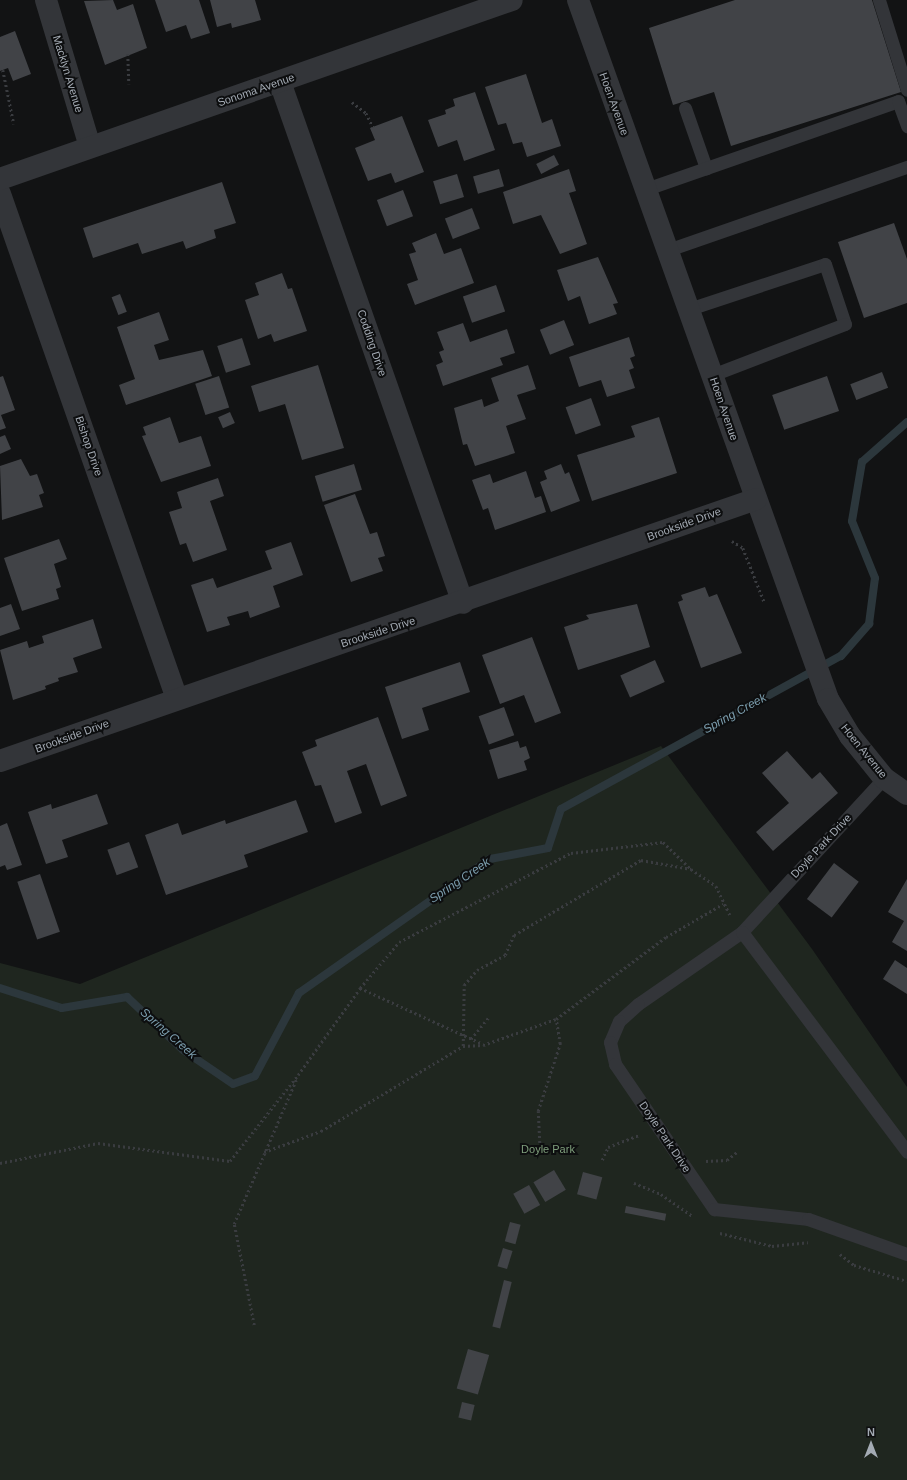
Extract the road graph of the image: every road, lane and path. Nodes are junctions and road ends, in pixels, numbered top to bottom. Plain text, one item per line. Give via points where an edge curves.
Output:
1 (46, 0) edge
2 (512, 0) edge
3 (578, 0) edge
4 (879, 0) edge
5 (474, 7) edge
6 (128, 54) dead end
7 (3, 70) dead end
8 (280, 82) junction
9 (129, 84) dead end
10 (907, 90) edge
11 (898, 101) junction
12 (352, 102) dead end
13 (685, 108) dead end
14 (14, 124) dead end
15 (907, 126) edge
16 (373, 127) dead end
17 (90, 147) junction
18 (907, 167) edge
19 (706, 168) junction
20 (0, 179) edge
21 (646, 189) junction
22 (0, 194) edge
23 (668, 250) junction
24 (688, 309) junction
25 (712, 376) junction
26 (756, 499) junction
27 (463, 603) junction
28 (177, 699) junction
29 (0, 761) edge
30 (884, 778) junction
31 (907, 794) edge
32 (691, 869) junction
33 (723, 904) junction
34 (742, 932) junction
35 (360, 988) junction
36 (488, 1017) dead end
37 (556, 1019) junction
38 (464, 1036) junction
39 (471, 1039) junction
40 (483, 1045) junction
41 (463, 1046) junction
42 (298, 1075) junction
43 (660, 1129) junction
44 (738, 1151) dead end
45 (264, 1152) junction
46 (907, 1152) edge
47 (540, 1153) dead end
48 (602, 1160) dead end
49 (702, 1162) dead end
50 (0, 1163) edge
51 (907, 1254) edge
52 (254, 1325) dead end

1 - 17 street, Macklyn Avenue
2 - 5 street, Sonoma Avenue
3 - 21 street, Hoen Avenue
4 - 10 lane
5 - 8 street, Sonoma Avenue
6 - 9 path
7 - 14 path
8 - 17 street, Sonoma Avenue
8 - 27 street, Codding Drive
10 - 11 lane
11 - 15 lane
11 - 19 lane
12 - 16 path via 366,113
13 - 19 lane
17 - 20 street, Sonoma Avenue
18 - 23 lane
19 - 21 lane
21 - 23 street, Hoen Avenue
22 - 28 street, Bishop Drive
23 - 24 street, Hoen Avenue
24 - 25 street, Hoen Avenue
24 - 25 lane via 825,264 845,324
25 - 26 street, Hoen Avenue
26 - 27 street, Brookside Drive
26 - 30 street, Hoen Avenue via 828,699 850,736
27 - 28 street, Brookside Drive
28 - 29 street, Brookside Drive
30 - 31 street, Hoen Avenue
30 - 34 lane, Doyle Park Drive
32 - 33 path via 716,886
32 - 35 path via 663,842 571,853 400,942
32 - 38 path via 642,860 514,935 505,955 477,970 464,985
33 - 34 path
33 - 37 path via 666,937
34 - 43 lane, Doyle Park Drive via 619,1020 610,1042 615,1064
34 - 46 lane
35 - 38 path
35 - 42 path
36 - 39 path
37 - 40 path
37 - 47 path via 560,1044 538,1111
38 - 39 path
38 - 41 path
39 - 40 path
40 - 41 path
41 - 45 path via 321,1131
42 - 45 path
42 - 50 path via 230,1161 98,1143
43 - 48 path via 617,1142 608,1147
43 - 51 lane, Doyle Park Drive via 714,1209 808,1219
44 - 49 path via 727,1160
45 - 52 path via 234,1224

